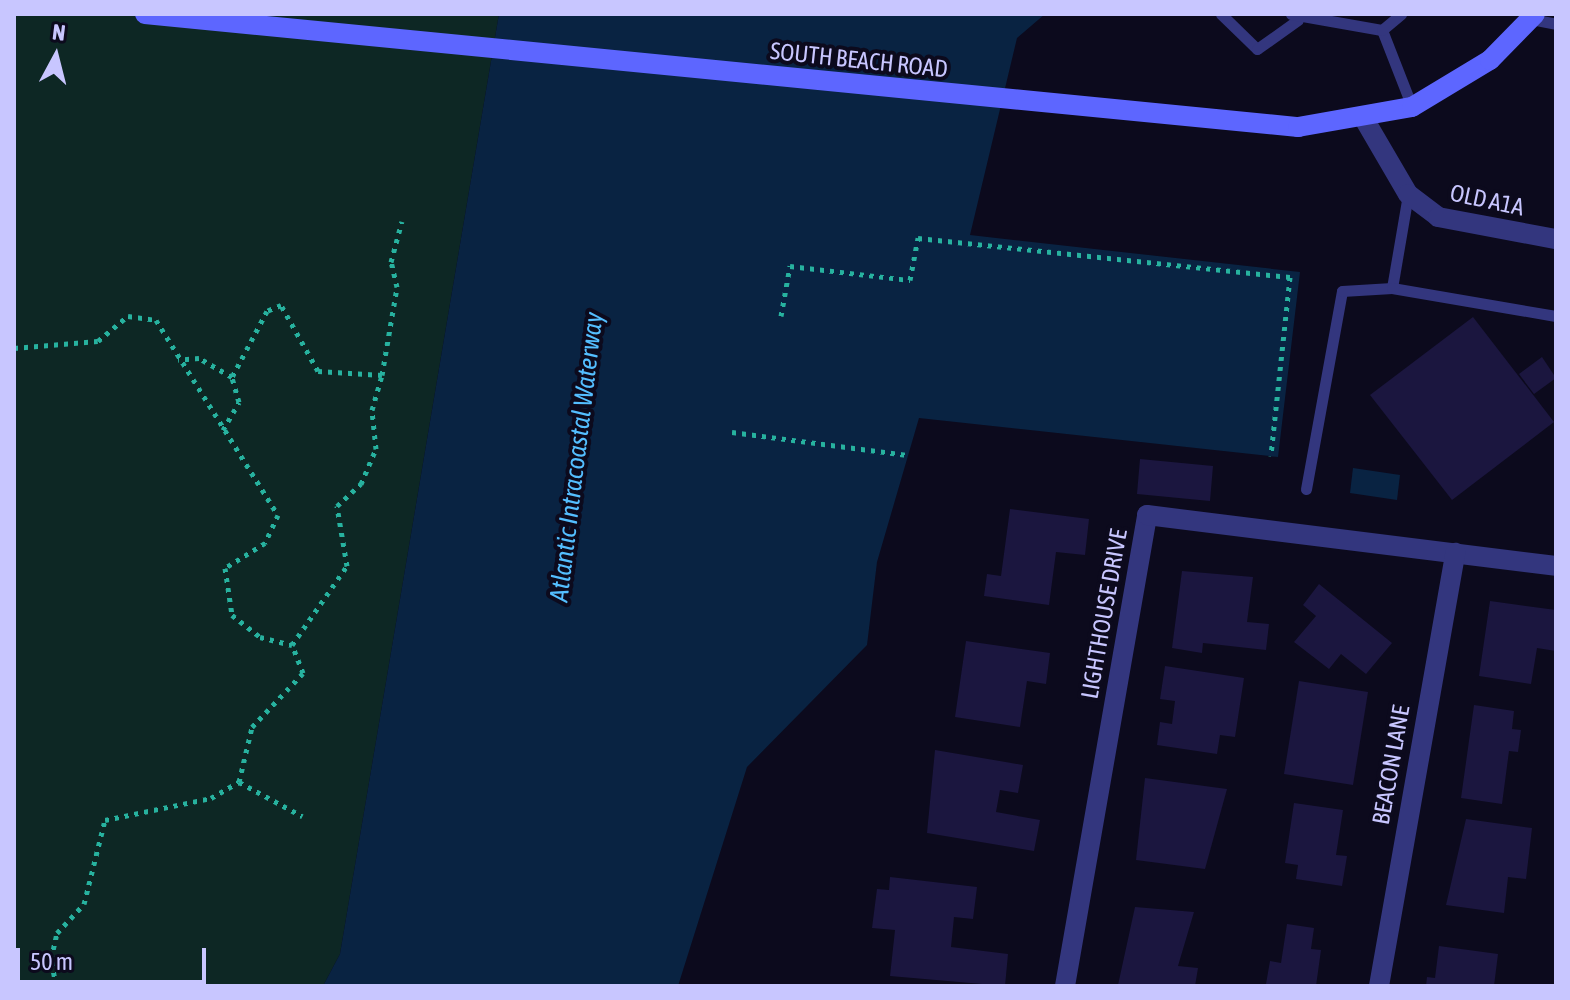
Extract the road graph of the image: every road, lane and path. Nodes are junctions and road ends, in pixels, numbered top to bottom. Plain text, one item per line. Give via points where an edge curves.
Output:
1 (145, 14) edge
2 (1221, 14) edge
3 (1401, 14) edge
4 (1294, 17) edge
5 (1533, 17) edge
6 (1556, 24) edge
7 (1382, 30) junction
8 (1412, 107) junction
9 (1363, 117) junction
10 (1408, 194) junction
11 (402, 221) dead end
12 (1556, 239) edge
13 (1392, 288) junction
14 (781, 316) dead end
15 (1556, 316) edge
16 (14, 348) edge
17 (178, 360) junction
18 (382, 375) junction
19 (232, 377) junction
20 (223, 431) junction
21 (732, 432) dead end
22 (907, 455) dead end
23 (1271, 456) dead end
24 (1306, 489) dead end
25 (1455, 553) junction
26 (1556, 566) edge
27 (292, 645) junction
28 (239, 782) junction
29 (302, 816) dead end
30 (56, 986) edge
31 (1065, 986) edge
32 (1379, 986) edge

1 - 9 street, SOUTH BEACH ROAD via 412,37 1075,109 1298,127
2 - 4 lane via 1257,49
3 - 7 lane
4 - 7 lane
5 - 6 lane
5 - 8 street, SOUTH BEACH ROAD via 1490,60
7 - 8 lane
8 - 9 street, SOUTH BEACH ROAD
9 - 10 street, OLD A1A
10 - 12 street, OLD A1A via 1455,224
10 - 13 lane
11 - 18 path via 391,262 397,287
13 - 15 lane
13 - 24 lane via 1353,287 1335,297
14 - 23 path via 790,266 910,280 918,238 1290,277
16 - 17 path via 98,341 143,313 156,320
17 - 19 path via 199,358
17 - 20 path
18 - 19 path via 318,371 281,305 267,311
18 - 27 path via 372,410 376,449 361,484 337,506 347,566
19 - 20 path via 239,402
20 - 27 path via 278,515 265,543 225,568 224,591 232,615 260,637
21 - 22 path
25 - 26 street, LIGHTHOUSE DRIVE
25 - 31 street, LIGHTHOUSE DRIVE via 1147,515
25 - 32 street, BEACON LANE
27 - 28 path via 303,673 252,727
28 - 29 path
28 - 30 path via 211,798 105,820 84,904 57,933 51,959

